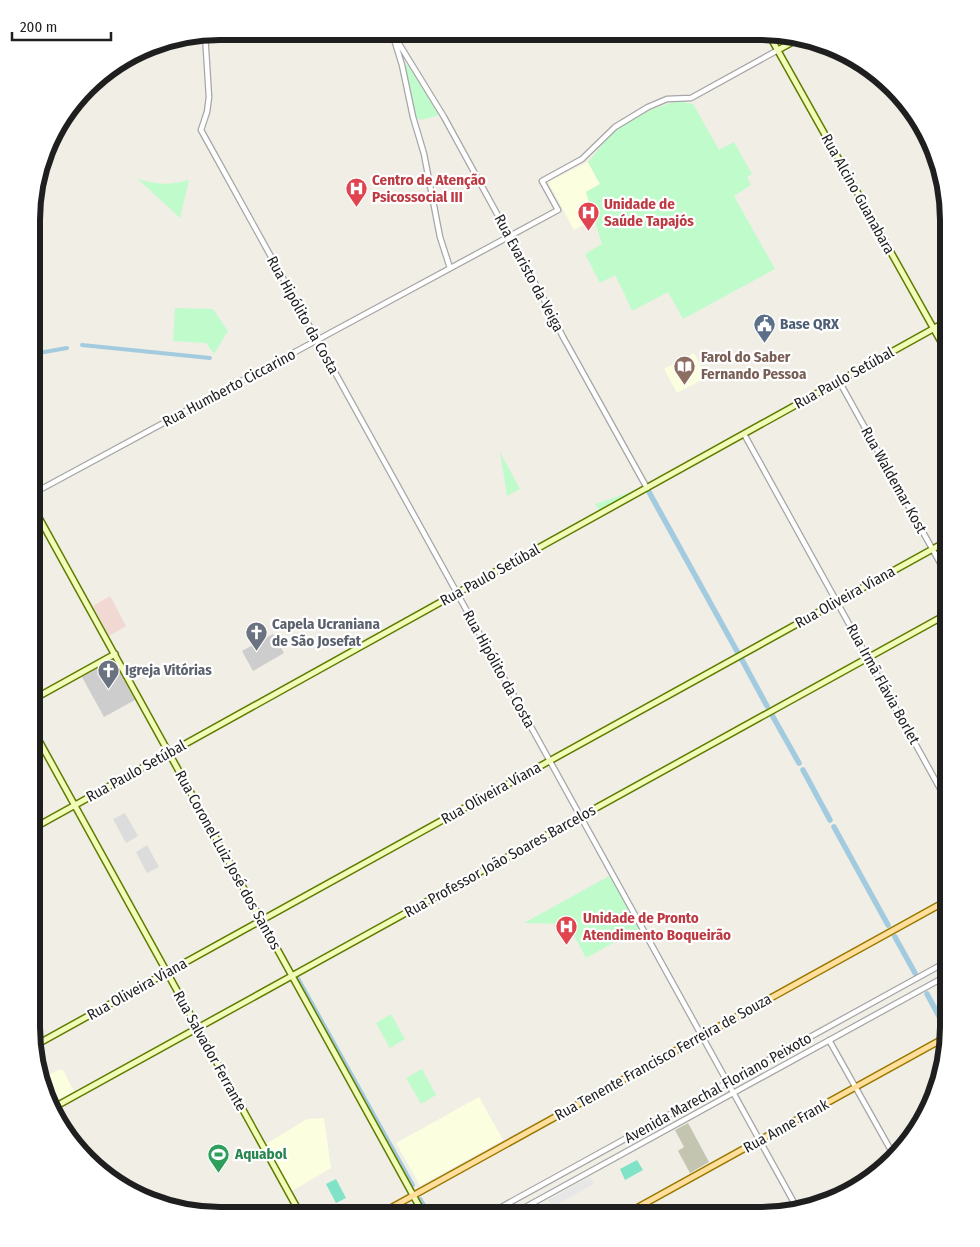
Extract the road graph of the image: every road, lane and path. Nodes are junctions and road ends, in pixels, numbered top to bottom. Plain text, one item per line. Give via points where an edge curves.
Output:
1 (206, 40) edge
2 (394, 40) edge
3 (396, 40) edge
4 (772, 40) edge
5 (791, 43) edge
6 (778, 50) junction
7 (410, 61) junction
8 (402, 65) junction
9 (510, 236) junction
10 (450, 268) junction
11 (940, 325) edge
12 (934, 329) junction
13 (317, 340) junction
14 (940, 340) edge
15 (838, 381) junction
16 (744, 434) junction
17 (647, 488) junction
18 (40, 490) edge
19 (40, 519) edge
20 (940, 545) edge
21 (932, 549) junction
22 (940, 563) edge
23 (457, 593) junction
24 (837, 602) junction
25 (940, 618) edge
26 (115, 654) junction
27 (868, 658) junction
28 (40, 696) edge
29 (40, 743) edge
30 (169, 753) junction
31 (549, 760) junction
32 (940, 788) edge
33 (74, 805) junction
34 (580, 817) junction
35 (40, 824) edge
36 (940, 904) edge
37 (262, 920) junction
38 (940, 965) edge
39 (167, 972) junction
40 (292, 976) junction
41 (940, 979) edge
42 (198, 1028) junction
43 (702, 1036) junction
44 (829, 1040) junction
45 (940, 1041) edge
46 (41, 1042) edge
47 (728, 1082) junction
48 (856, 1087) junction
49 (734, 1093) junction
50 (58, 1105) edge
51 (760, 1140) junction
52 (891, 1150) edge
53 (413, 1196) junction
54 (795, 1204) edge
55 (297, 1207) edge
56 (393, 1207) edge
57 (419, 1207) edge
58 (501, 1207) edge
59 (526, 1207) edge
60 (639, 1207) edge

1 - 13 street, Rua Hipólito da Costa via 210,97 202,130
2 - 8 street
3 - 7 street, Rua Evaristo da Veiga
4 - 6 main road, Rua Alcino Guanabara
5 - 6 main road
6 - 9 street, Rua Humberto Ciccarino via 691,98 668,99 653,104 616,127 582,159 542,181 558,210
6 - 12 main road, Rua Alcino Guanabara
7 - 8 street
7 - 9 street, Rua Evaristo da Veiga
8 - 10 street via 426,160 437,227
9 - 10 street, Rua Humberto Ciccarino
9 - 17 street, Rua Evaristo da Veiga via 562,337
10 - 13 street, Rua Humberto Ciccarino
11 - 12 main road, Rua Paulo Setúbal
12 - 14 main road, Rua Alcino Guanabara
12 - 15 main road, Rua Paulo Setúbal
13 - 18 street, Rua Humberto Ciccarino
13 - 23 street, Rua Hipólito da Costa
15 - 16 main road, Rua Paulo Setúbal
15 - 21 street, Rua Waldemar Kost
16 - 17 main road, Rua Paulo Setúbal
16 - 24 street, Rua Irmã Flávia Borlet
17 - 23 main road, Rua Paulo Setúbal
19 - 26 main road, Rua Coronel Luiz José dos Santos
20 - 21 main road, Rua Oliveira Viana
21 - 22 street, Rua Waldemar Kost
21 - 24 main road, Rua Oliveira Viana
23 - 30 main road, Rua Paulo Setúbal
23 - 31 street, Rua Hipólito da Costa
24 - 27 street, Rua Irmã Flávia Borlet
24 - 31 main road, Rua Oliveira Viana
25 - 27 main road, Rua Professor João Soares Barcelos
26 - 28 main road
26 - 30 main road, Rua Coronel Luiz José dos Santos
27 - 32 street, Rua Irmã Flávia Borlet
27 - 34 main road, Rua Professor João Soares Barcelos
29 - 33 main road, Rua Salvador Ferrante
30 - 33 main road, Rua Paulo Setúbal
30 - 37 main road, Rua Coronel Luiz José dos Santos
31 - 34 street, Rua Hipólito da Costa
31 - 37 main road, Rua Oliveira Viana
33 - 35 main road, Rua Paulo Setúbal
33 - 39 main road, Rua Salvador Ferrante
34 - 40 main road, Rua Professor João Soares Barcelos
34 - 43 street, Rua Hipólito da Costa
36 - 43 main road, Rua Tenente Francisco Ferreira de Souza
37 - 39 main road, Rua Oliveira Viana
37 - 40 main road, Rua Coronel Luiz José dos Santos
38 - 47 street, Avenida Marechal Floriano Peixoto
39 - 42 main road, Rua Salvador Ferrante
39 - 46 main road, Rua Oliveira Viana
40 - 42 main road, Rua Professor João Soares Barcelos
40 - 53 main road, Rua Coronel Luiz José dos Santos
41 - 44 street, Avenida Marechal Floriano Peixoto
42 - 50 main road, Rua Professor João Soares Barcelos
42 - 55 main road, Rua Salvador Ferrante
43 - 47 street, Rua Hipólito da Costa
43 - 53 main road, Rua Tenente Francisco Ferreira de Souza
44 - 48 street
44 - 49 street, Avenida Marechal Floriano Peixoto
45 - 48 main road, Rua Anne Frank
47 - 49 street, Rua Hipólito da Costa
47 - 58 street, Avenida Marechal Floriano Peixoto
48 - 51 main road, Rua Anne Frank
48 - 52 street
49 - 51 street, Rua Hipólito da Costa
49 - 59 street, Avenida Marechal Floriano Peixoto
51 - 54 street, Rua Hipólito da Costa
51 - 60 main road, Rua Anne Frank
53 - 56 main road, Rua Tenente Francisco Ferreira de Souza
53 - 57 main road, Rua Coronel Luiz José dos Santos

